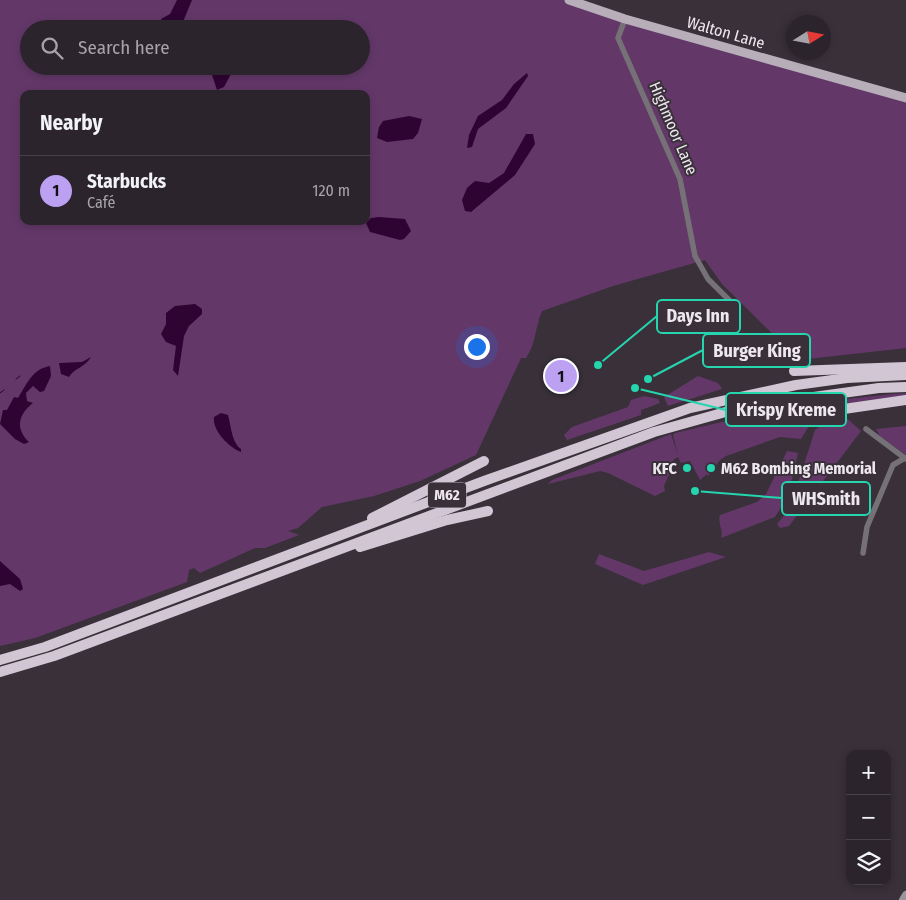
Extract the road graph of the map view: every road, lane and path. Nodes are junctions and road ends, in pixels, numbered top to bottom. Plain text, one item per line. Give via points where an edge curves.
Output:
1 (569, 0) edge
2 (586, 3) edge
3 (625, 19) junction
4 (906, 98) edge
5 (730, 301) dead end
6 (906, 367) edge
7 (794, 371) dead end
8 (906, 375) edge
9 (906, 387) edge
10 (906, 400) edge
11 (837, 410) dead end
12 (866, 429) dead end
13 (905, 459) edge
14 (484, 461) dead end
15 (488, 511) dead end
16 (315, 546) junction
17 (863, 553) dead end
18 (314, 559) junction
19 (0, 660) edge
20 (0, 672) edge
21 (906, 896) edge
22 (903, 900) edge

1 - 2 main road
2 - 3 main road
3 - 4 main road, Walton Lane
3 - 5 street, Highmoor Lane via 618,38 680,179 694,256 708,279
6 - 7 highway
8 - 16 highway, M62 via 846,378 690,408 484,481
9 - 18 highway, M62 via 793,398 716,414 602,451
10 - 11 highway
12 - 13 street
13 - 17 street via 893,465 866,527
14 - 16 highway
15 - 18 highway
16 - 19 highway, M62 via 45,647
18 - 20 highway, M62 via 63,652
21 - 22 main road

